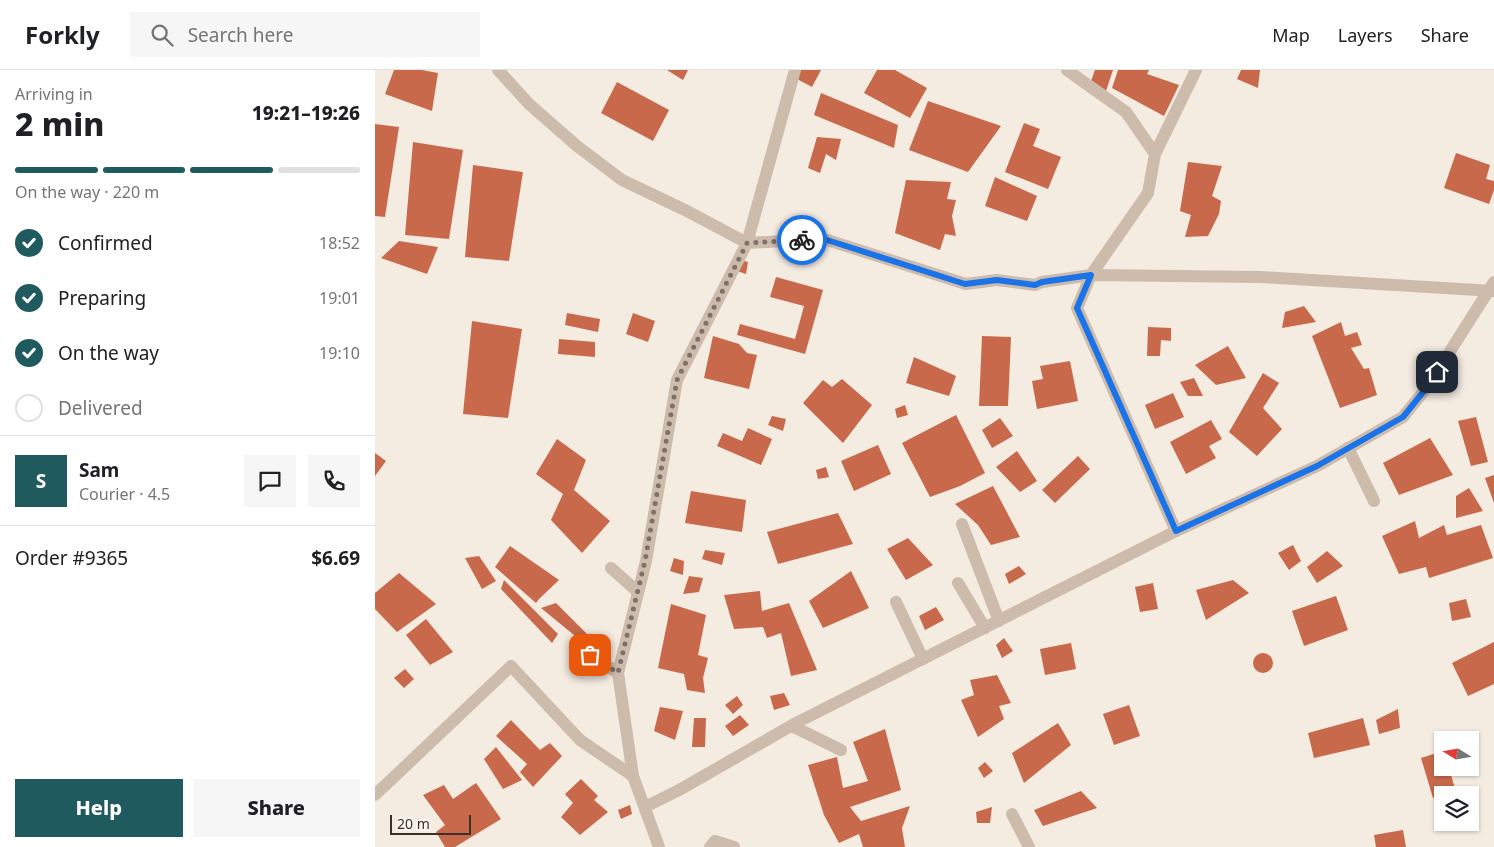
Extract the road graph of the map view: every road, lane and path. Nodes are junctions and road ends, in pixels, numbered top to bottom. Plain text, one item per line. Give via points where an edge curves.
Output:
1 (498, 70) edge
2 (795, 70) edge
3 (1067, 70) edge
4 (1197, 70) edge
5 (1155, 154) junction
6 (747, 243) junction
7 (1091, 275) junction
8 (1492, 288) edge
9 (1348, 448) junction
10 (1374, 501) dead end
11 (962, 524) dead end
12 (1176, 531) junction
13 (611, 568) dead end
14 (957, 584) dead end
15 (638, 592) junction
16 (896, 602) dead end
17 (999, 621) junction
18 (985, 628) junction
19 (576, 646) dead end
20 (923, 659) junction
21 (618, 673) junction
22 (792, 726) junction
23 (841, 750) dead end
24 (633, 776) junction
25 (375, 795) edge
26 (645, 807) junction
27 (1012, 814) dead end
28 (659, 847) edge
29 (710, 847) edge
30 (734, 847) edge
31 (1029, 847) edge

1 - 6 street via 529,104 622,180
2 - 6 street
3 - 5 street via 1126,112
4 - 5 street
5 - 7 street via 1148,193
6 - 7 street via 824,239 965,284 997,280 1035,285
6 - 15 street via 677,380
7 - 8 street via 1260,277
7 - 12 street via 1077,308
8 - 9 street via 1428,386 1403,417
9 - 10 street
9 - 12 street via 1317,466
11 - 17 street
12 - 17 street
13 - 15 street
14 - 18 street
15 - 21 street
16 - 20 street
17 - 18 street
18 - 20 street
19 - 21 street
20 - 22 street
21 - 24 street
22 - 23 street
22 - 26 street
24 - 25 street via 579,740 511,666
24 - 26 street
26 - 28 street
27 - 31 street
29 - 30 street via 715,841

